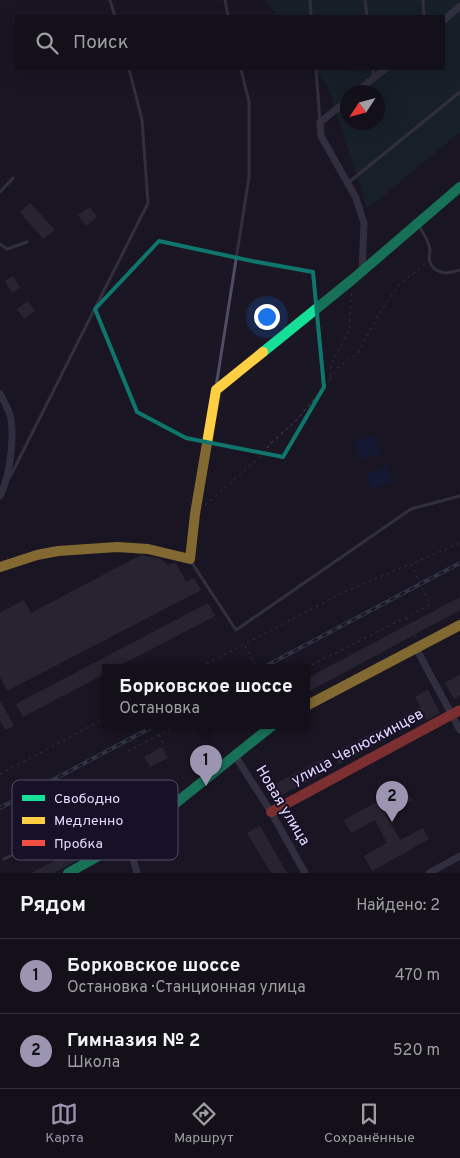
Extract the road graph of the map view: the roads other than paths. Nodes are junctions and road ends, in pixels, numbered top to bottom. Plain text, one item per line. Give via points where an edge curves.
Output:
1 (110, 0) edge
2 (225, 0) edge
3 (310, 0) edge
4 (366, 0) edge
5 (423, 0) edge
6 (460, 6) edge
7 (115, 15) edge
8 (228, 15) edge
9 (311, 15) edge
10 (367, 15) edge
11 (424, 15) edge
12 (445, 19) edge
13 (129, 70) edge
14 (241, 70) edge
15 (316, 70) edge
16 (372, 70) edge
17 (384, 70) edge
18 (374, 78) junction
19 (365, 85) edge
20 (460, 92) edge
21 (340, 106) edge
22 (320, 122) junction
23 (13, 178) dead end
24 (348, 183) junction
25 (460, 187) edge
26 (0, 192) edge
27 (418, 224) junction
28 (27, 242) dead end
29 (0, 244) edge
30 (460, 270) edge
31 (362, 272) junction
32 (216, 390) junction
33 (0, 394) edge
34 (6, 485) junction
35 (0, 496) edge
36 (460, 496) edge
37 (190, 559) junction
38 (0, 567) edge
39 (460, 625) edge
40 (418, 647) junction
41 (310, 704) edge
42 (456, 712) edge
43 (268, 729) edge
44 (460, 730) edge
45 (234, 754) junction
46 (178, 801) edge
47 (271, 812) junction
48 (12, 856) edge
49 (460, 856) edge
50 (4, 860) dead end
51 (92, 860) edge
52 (133, 860) edge
53 (71, 872) edge
54 (137, 873) edge
55 (304, 873) edge
56 (429, 873) edge

1 - 7 lane
2 - 8 lane
3 - 9 lane
4 - 10 lane
5 - 11 lane
6 - 12 street
13 - 34 lane via 142,120 148,203
14 - 32 lane via 249,102 249,176
15 - 22 lane
16 - 18 lane
17 - 18 street
18 - 19 street
20 - 24 lane
21 - 22 street
22 - 24 street via 321,136
23 - 26 lane
24 - 31 street via 364,224
25 - 27 street
27 - 30 lane via 425,234 430,250 429,260 434,269 441,273
27 - 31 street
28 - 29 lane via 7,249
31 - 32 street
32 - 37 street
33 - 34 street via 11,418
34 - 35 street
36 - 37 lane via 411,509 236,630
37 - 38 street via 148,549 117,547 58,550
39 - 40 street
40 - 41 street
40 - 42 street
42 - 44 street
42 - 47 street, улица Челюскинцев
43 - 45 street
45 - 46 street
45 - 47 street, Новая улица
47 - 55 street, Новая улица
48 - 50 lane
49 - 56 street
51 - 53 street
52 - 54 street

